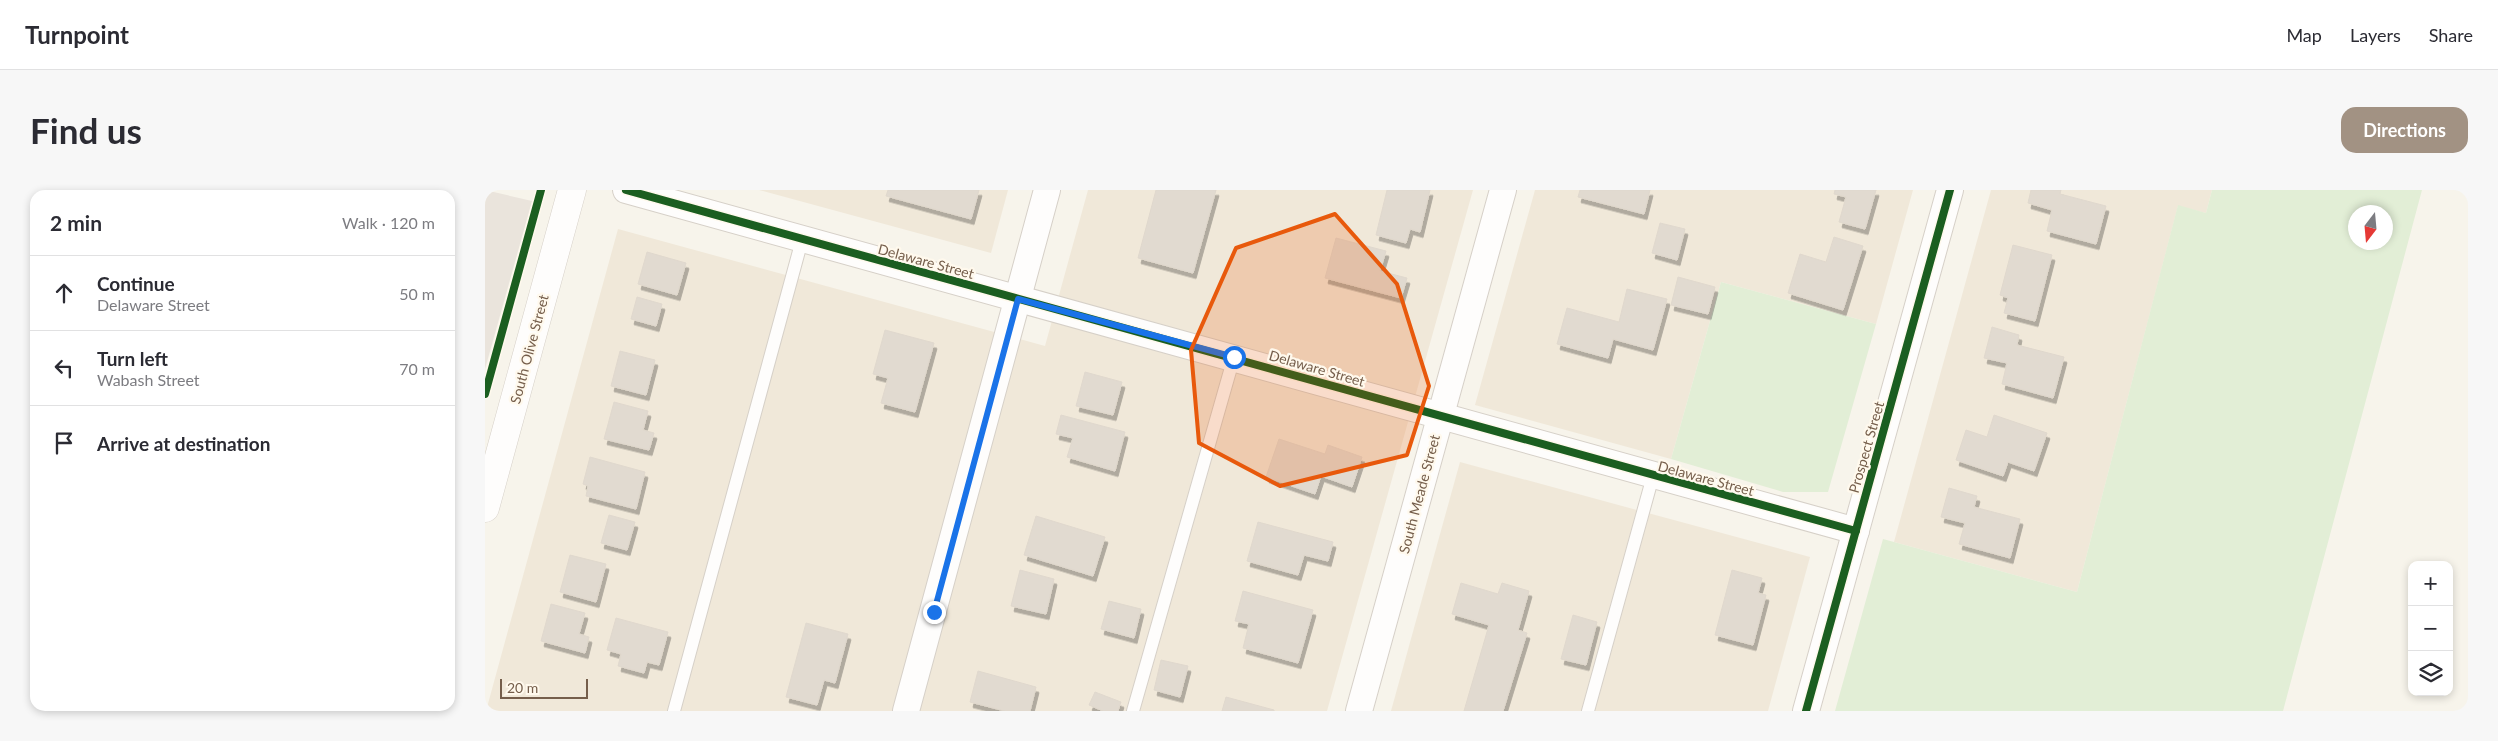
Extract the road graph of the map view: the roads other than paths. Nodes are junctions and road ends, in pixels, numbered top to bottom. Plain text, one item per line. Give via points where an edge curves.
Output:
1 (572, 190) edge
2 (626, 190) edge
3 (1047, 190) edge
4 (1503, 190) edge
5 (1950, 190) edge
6 (802, 240) junction
7 (1018, 299) junction
8 (1234, 357) junction
9 (1440, 416) junction
10 (1653, 476) junction
11 (485, 508) edge
12 (1856, 531) junction
13 (674, 711) edge
14 (906, 711) edge
15 (1133, 711) edge
16 (1359, 711) edge
17 (1588, 711) edge
18 (1806, 711) edge

1 - 11 street, South Olive Street
2 - 6 street, Delaware Street
3 - 7 street
4 - 9 street, South Meade Street
5 - 12 street, Prospect Street
6 - 7 street, Delaware Street
6 - 13 lane
7 - 8 street, Delaware Street
7 - 14 street
8 - 9 street, Delaware Street
8 - 15 lane
9 - 10 street, Delaware Street
9 - 16 street, South Meade Street
10 - 12 street, Delaware Street
10 - 17 lane
12 - 18 street, Prospect Street

